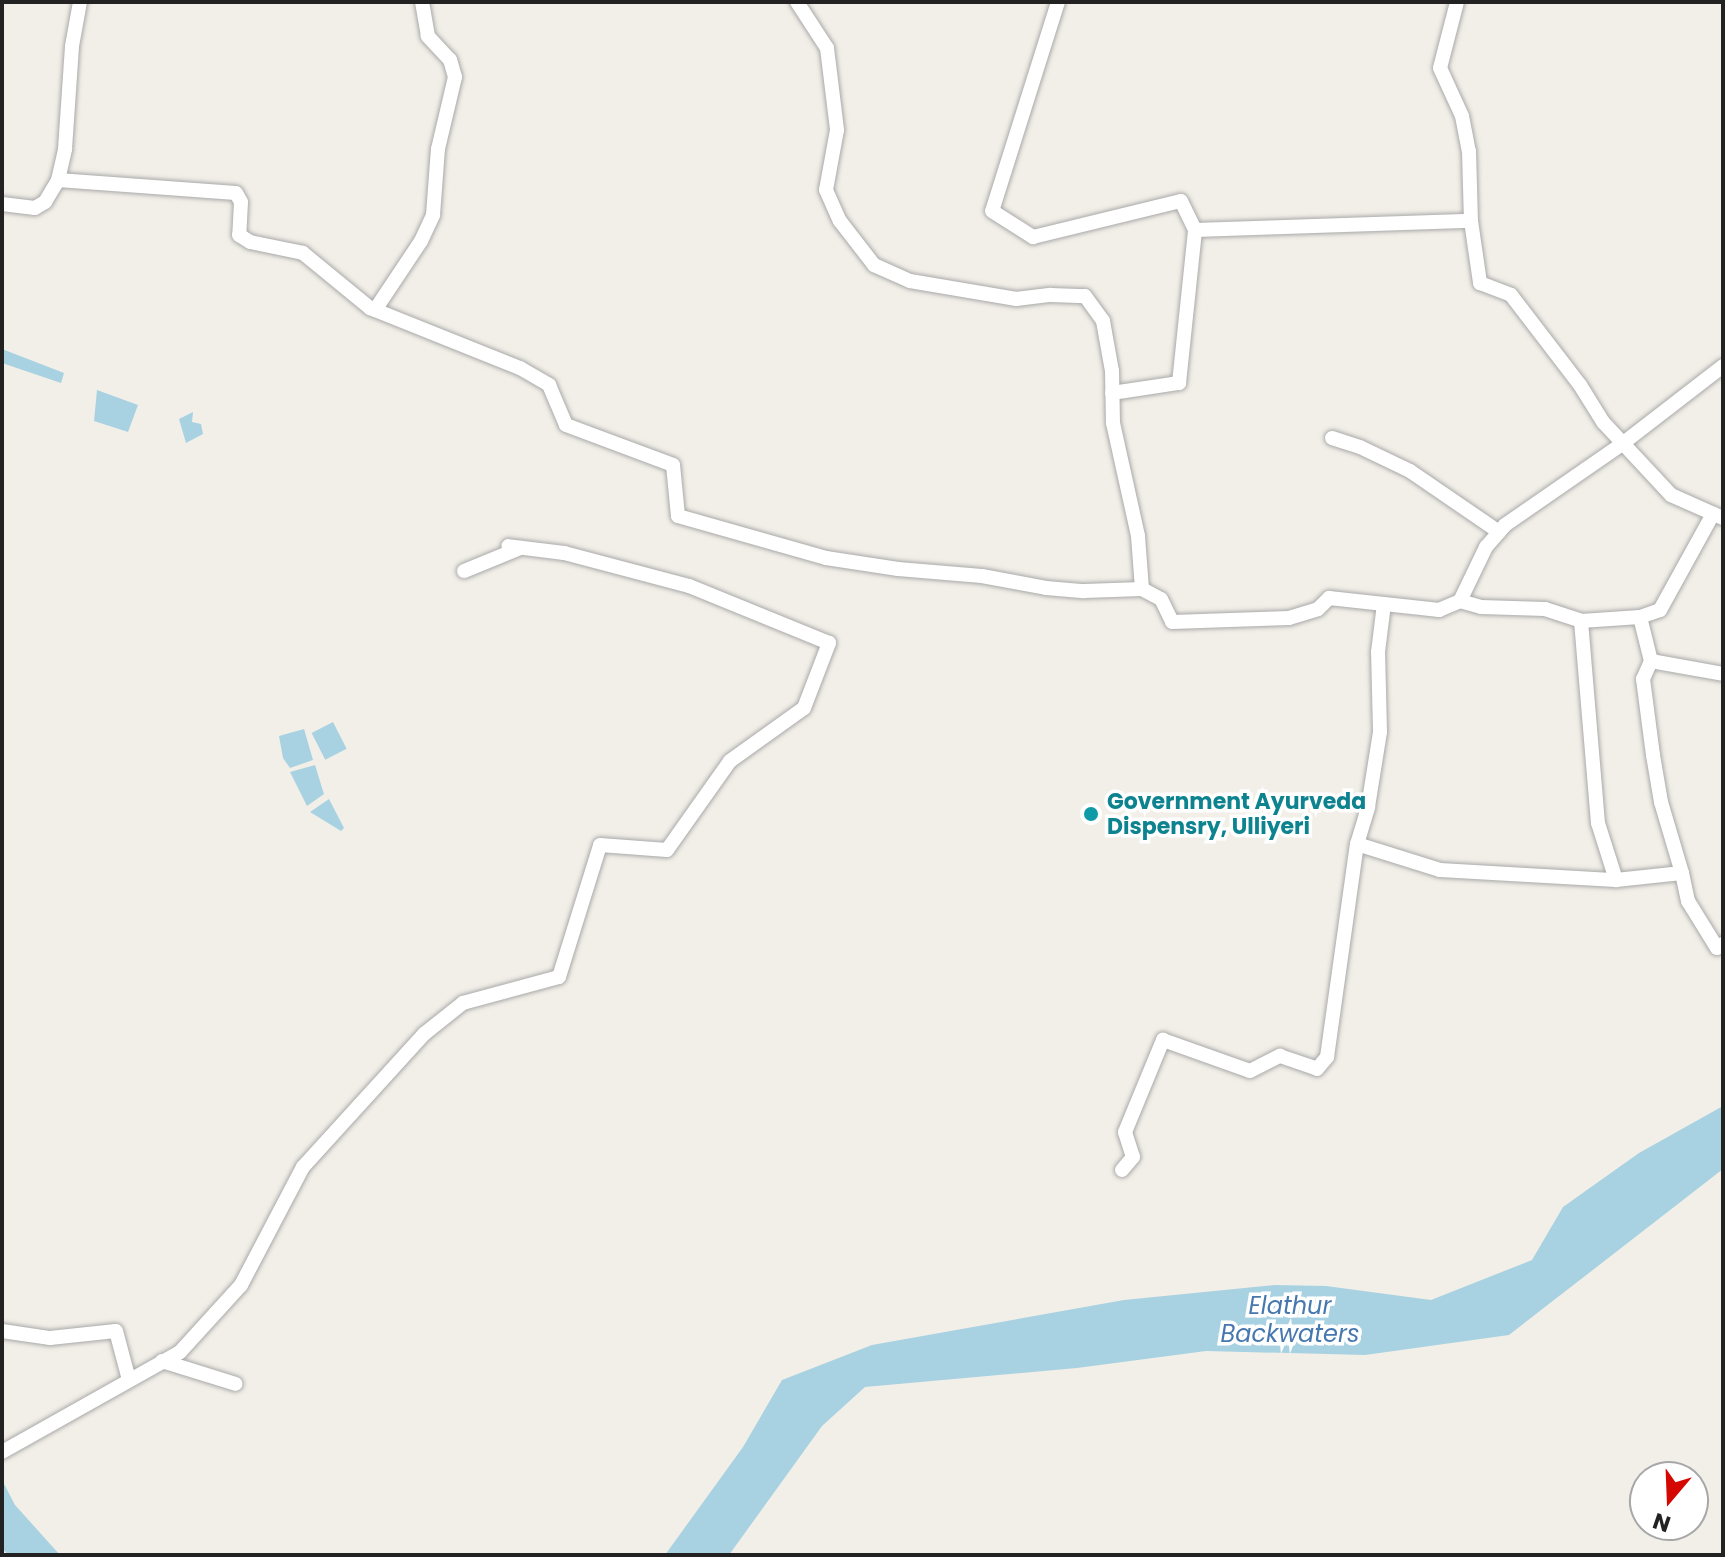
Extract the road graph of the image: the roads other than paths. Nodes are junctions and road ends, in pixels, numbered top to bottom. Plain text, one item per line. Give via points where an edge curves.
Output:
1 (80, 2) edge
2 (422, 2) edge
3 (797, 2) edge
4 (1058, 2) edge
5 (1457, 2) edge
6 (58, 180) junction
7 (2, 204) edge
8 (1471, 221) junction
9 (1195, 230) junction
10 (375, 310) junction
11 (1723, 366) edge
12 (1112, 393) junction
13 (1332, 438) dead end
14 (1622, 444) junction
15 (1718, 516) edge
16 (1499, 532) junction
17 (464, 571) dead end
18 (1142, 589) junction
19 (1460, 601) junction
20 (1384, 604) junction
21 (1640, 617) junction
22 (1581, 621) junction
23 (1651, 661) junction
24 (1723, 674) edge
25 (1357, 844) junction
26 (1682, 873) junction
27 (1616, 880) junction
28 (1721, 950) edge
29 (1122, 1170) dead end
30 (2, 1331) edge
31 (162, 1361) junction
32 (129, 1380) junction
33 (236, 1384) dead end
34 (2, 1452) edge

1 - 6 street
2 - 10 street via 428,36 450,60 455,77 438,149 433,215
3 - 12 street via 827,48 837,130 826,190 840,221 874,265 910,281 1016,299 1085,296 1103,321
4 - 9 street via 992,211 1033,237 1181,201
5 - 8 street via 1440,68 1462,116
6 - 7 street via 35,208
6 - 10 street via 236,193 241,202 239,235 303,253
8 - 9 street
8 - 14 street via 1480,283 1511,295
9 - 12 street via 1179,383
10 - 18 street via 520,368 549,385 566,425 673,465 678,516 826,558 1046,588
11 - 14 street
12 - 18 street via 1113,423 1138,536
13 - 16 street via 1410,471
14 - 15 street via 1649,466 1671,495
14 - 16 street
15 - 21 street via 1660,610
16 - 19 street
17 - 31 street via 514,547 564,553 689,586 829,643 804,708 730,761 667,850 600,845 559,977 463,1003 424,1034 303,1167 241,1285 180,1352
18 - 20 street via 1161,599 1172,622 1289,618 1318,609 1329,598
19 - 20 street via 1439,610
19 - 22 street via 1481,607 1545,609
20 - 25 street via 1378,652 1380,732
21 - 22 street
21 - 23 street
22 - 27 street via 1598,823
23 - 24 street
23 - 26 street via 1643,679 1653,755
25 - 27 street via 1440,870
25 - 29 street via 1327,1057 1317,1069 1280,1056 1250,1071 1163,1040 1125,1132 1133,1157
26 - 27 street
26 - 28 street via 1688,901
30 - 32 street via 50,1338 116,1331
31 - 32 street
31 - 33 street
32 - 34 street

